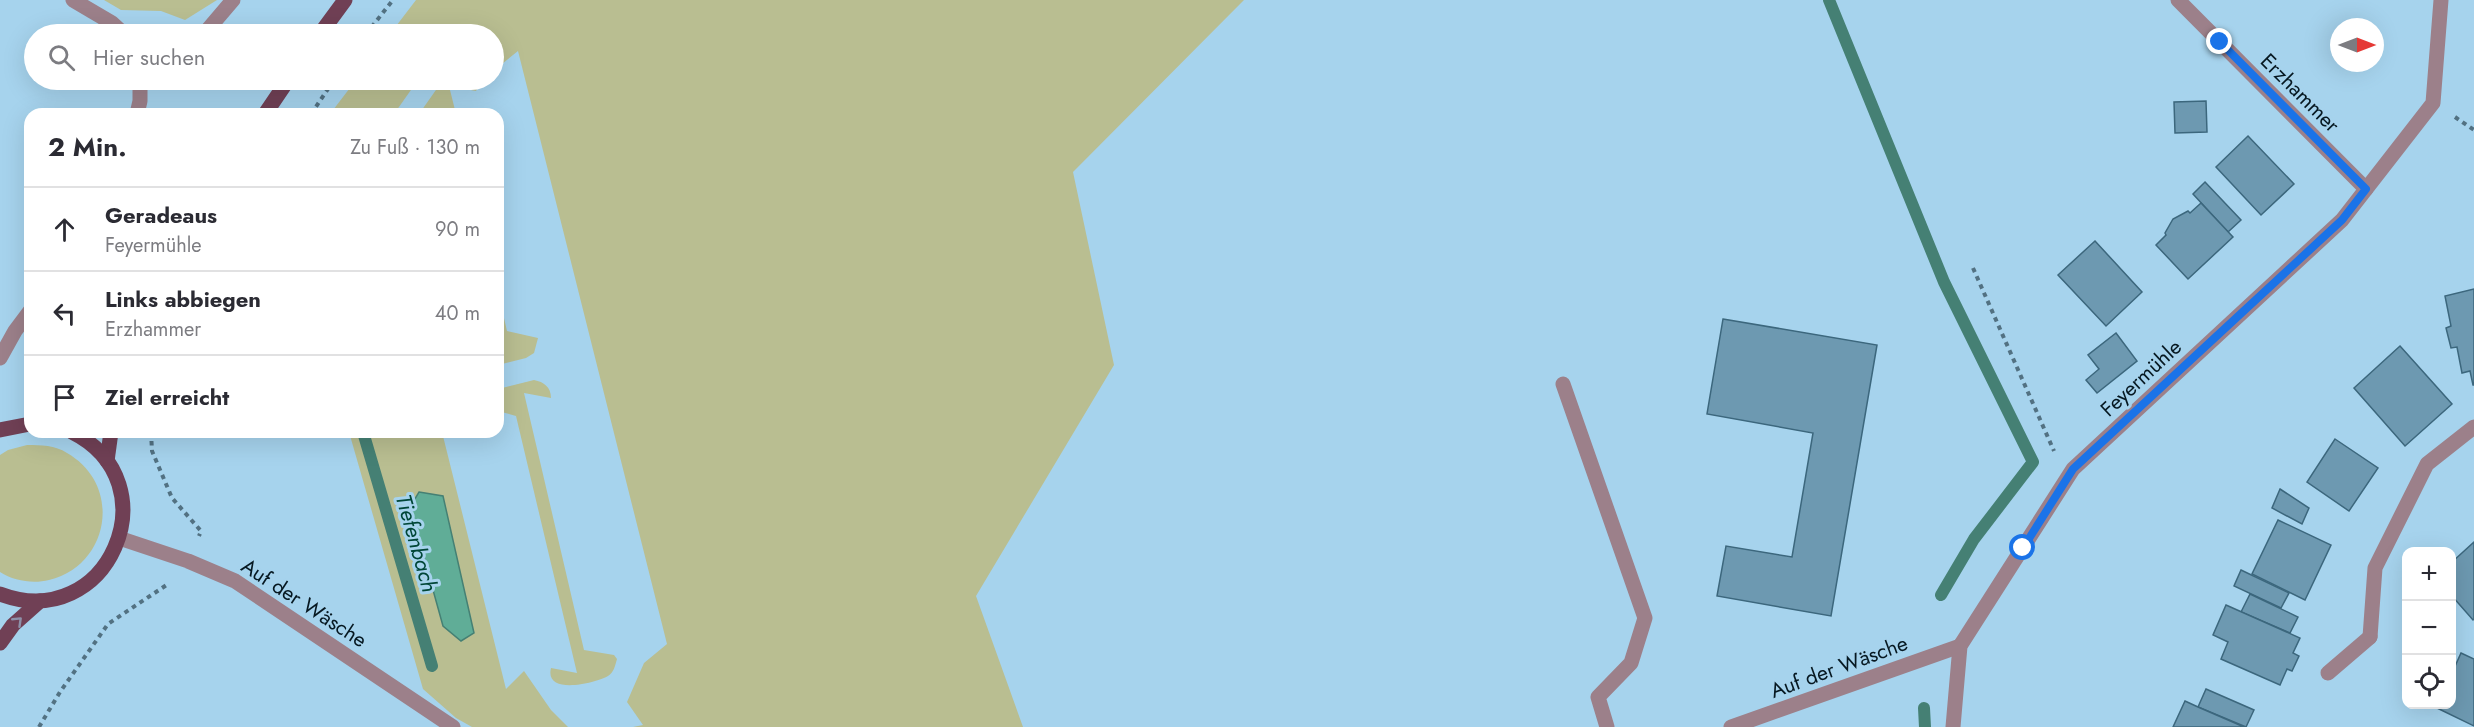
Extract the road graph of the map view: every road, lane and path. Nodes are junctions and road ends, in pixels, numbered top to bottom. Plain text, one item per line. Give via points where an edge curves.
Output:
1 (73, 0) edge
2 (233, 0) edge
3 (345, 0) edge
4 (393, 0) edge
5 (2178, 0) edge
6 (2441, 0) edge
7 (113, 24) edge
8 (213, 24) edge
9 (327, 24) edge
10 (374, 24) edge
11 (140, 90) edge
12 (281, 90) edge
13 (327, 90) edge
14 (138, 108) edge
15 (269, 108) edge
16 (316, 108) edge
17 (2366, 189) junction
18 (1972, 268) dead end
19 (24, 319) edge
20 (0, 358) edge
21 (1563, 384) dead end
22 (24, 425) edge
23 (2474, 427) edge
24 (0, 430) edge
25 (81, 438) edge
26 (110, 438) edge
27 (151, 438) edge
28 (106, 461) junction
29 (2073, 469) junction
30 (119, 537) junction
31 (188, 561) junction
32 (0, 594) edge
33 (40, 601) junction
34 (0, 643) edge
35 (1960, 646) junction
36 (2328, 673) dead end
37 (39, 727) edge
38 (453, 727) edge
39 (1607, 727) edge
40 (1731, 727) edge
41 (1953, 727) edge

1 - 7 street
2 - 8 street
3 - 9 main road
4 - 10 path
5 - 17 street, Erzhammer
6 - 17 street, Feyermühle via 2433,103
11 - 14 street
12 - 15 main road
13 - 16 path
17 - 29 street, Feyermühle via 2342,220
18 - 29 path via 2053,449
19 - 20 street
21 - 39 street via 1646,618 1631,663 1598,697
22 - 24 main road
23 - 36 street via 2427,464 2375,568 2370,637
25 - 28 main road
26 - 28 main road
27 - 31 path via 152,451 172,498 201,531
28 - 30 main road via 118,481 123,503
29 - 35 street, Feyermühle
30 - 31 street, Auf der Wäsche
30 - 33 main road via 110,558 90,582 61,597
31 - 37 path via 176,578 108,624
31 - 38 street, Auf der Wäsche via 235,581
32 - 33 main road
34 -> 33 main road
35 - 40 street, Auf der Wäsche
35 - 41 street, Feyermühle

